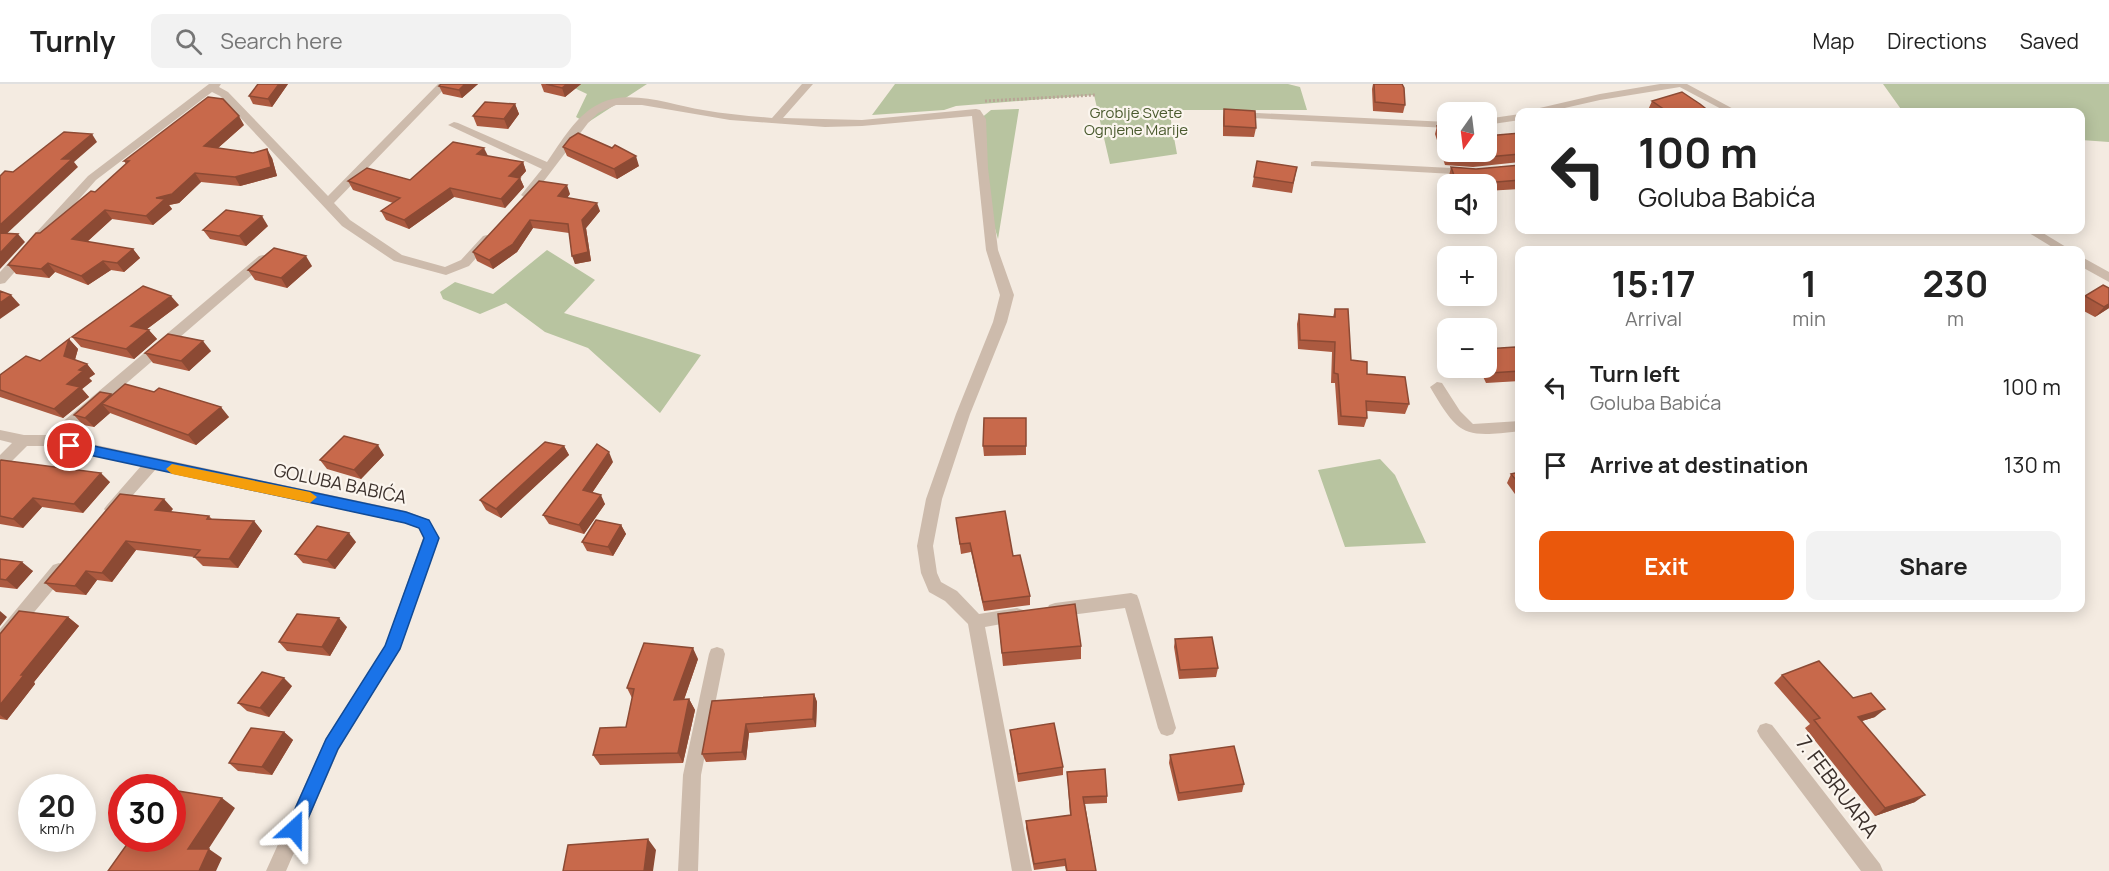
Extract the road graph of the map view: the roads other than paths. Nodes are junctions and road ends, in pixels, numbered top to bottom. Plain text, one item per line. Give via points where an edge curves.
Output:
1 (444, 84) edge
2 (808, 84) edge
3 (1679, 84) edge
4 (214, 86) edge
5 (1552, 108) edge
6 (1726, 108) edge
7 (1234, 115) edge
8 (1515, 118) edge
9 (777, 120) junction
10 (1497, 120) edge
11 (1437, 124) edge
12 (454, 125) dead end
13 (1315, 164) dead end
14 (550, 168) junction
15 (1485, 171) edge
16 (328, 203) junction
17 (520, 203) edge
18 (496, 229) edge
19 (2037, 234) edge
20 (2058, 246) edge
21 (263, 259) edge
22 (2085, 263) edge
23 (2109, 278) edge
24 (0, 280) edge
25 (1437, 387) dead end
26 (1515, 427) edge
27 (0, 435) edge
28 (24, 440) junction
29 (50, 441) junction
30 (0, 464) edge
31 (152, 464) junction
32 (101, 521) edge
33 (72, 555) edge
34 (976, 621) junction
35 (0, 641) edge
36 (717, 654) dead end
37 (1167, 728) dead end
38 (1766, 731) dead end
39 (276, 871) edge
40 (688, 871) edge
41 (1022, 871) edge
42 (1873, 871) edge

1 - 16 street
2 - 9 street
3 - 5 street
3 - 6 street
4 - 16 street
4 - 24 street via 92,178
7 - 11 street
8 - 10 street
9 - 14 street via 612,102 601,106 582,124
9 - 34 street via 860,123 967,112 976,112 980,119 992,250 1008,295 934,499 925,546 935,587 951,596
12 - 14 street
13 - 15 street
14 - 17 street
16 - 18 street via 346,223 398,258 433,269 446,271 465,263
19 - 20 street
21 - 29 street
22 - 23 street
25 - 26 street via 1467,429 1475,432
27 - 28 street, GOLUBA BABIĆA
28 - 29 street, GOLUBA BABIĆA
28 - 30 street
29 - 31 street, GOLUBA BABIĆA
31 - 32 street
31 - 39 street, GOLUBA BABIĆA via 406,518 424,524 431,538 392,649 332,744
33 - 35 street
34 - 37 street via 1131,600
34 - 41 street
36 - 40 street via 692,775
38 - 42 street, 7. FEBRUARA

